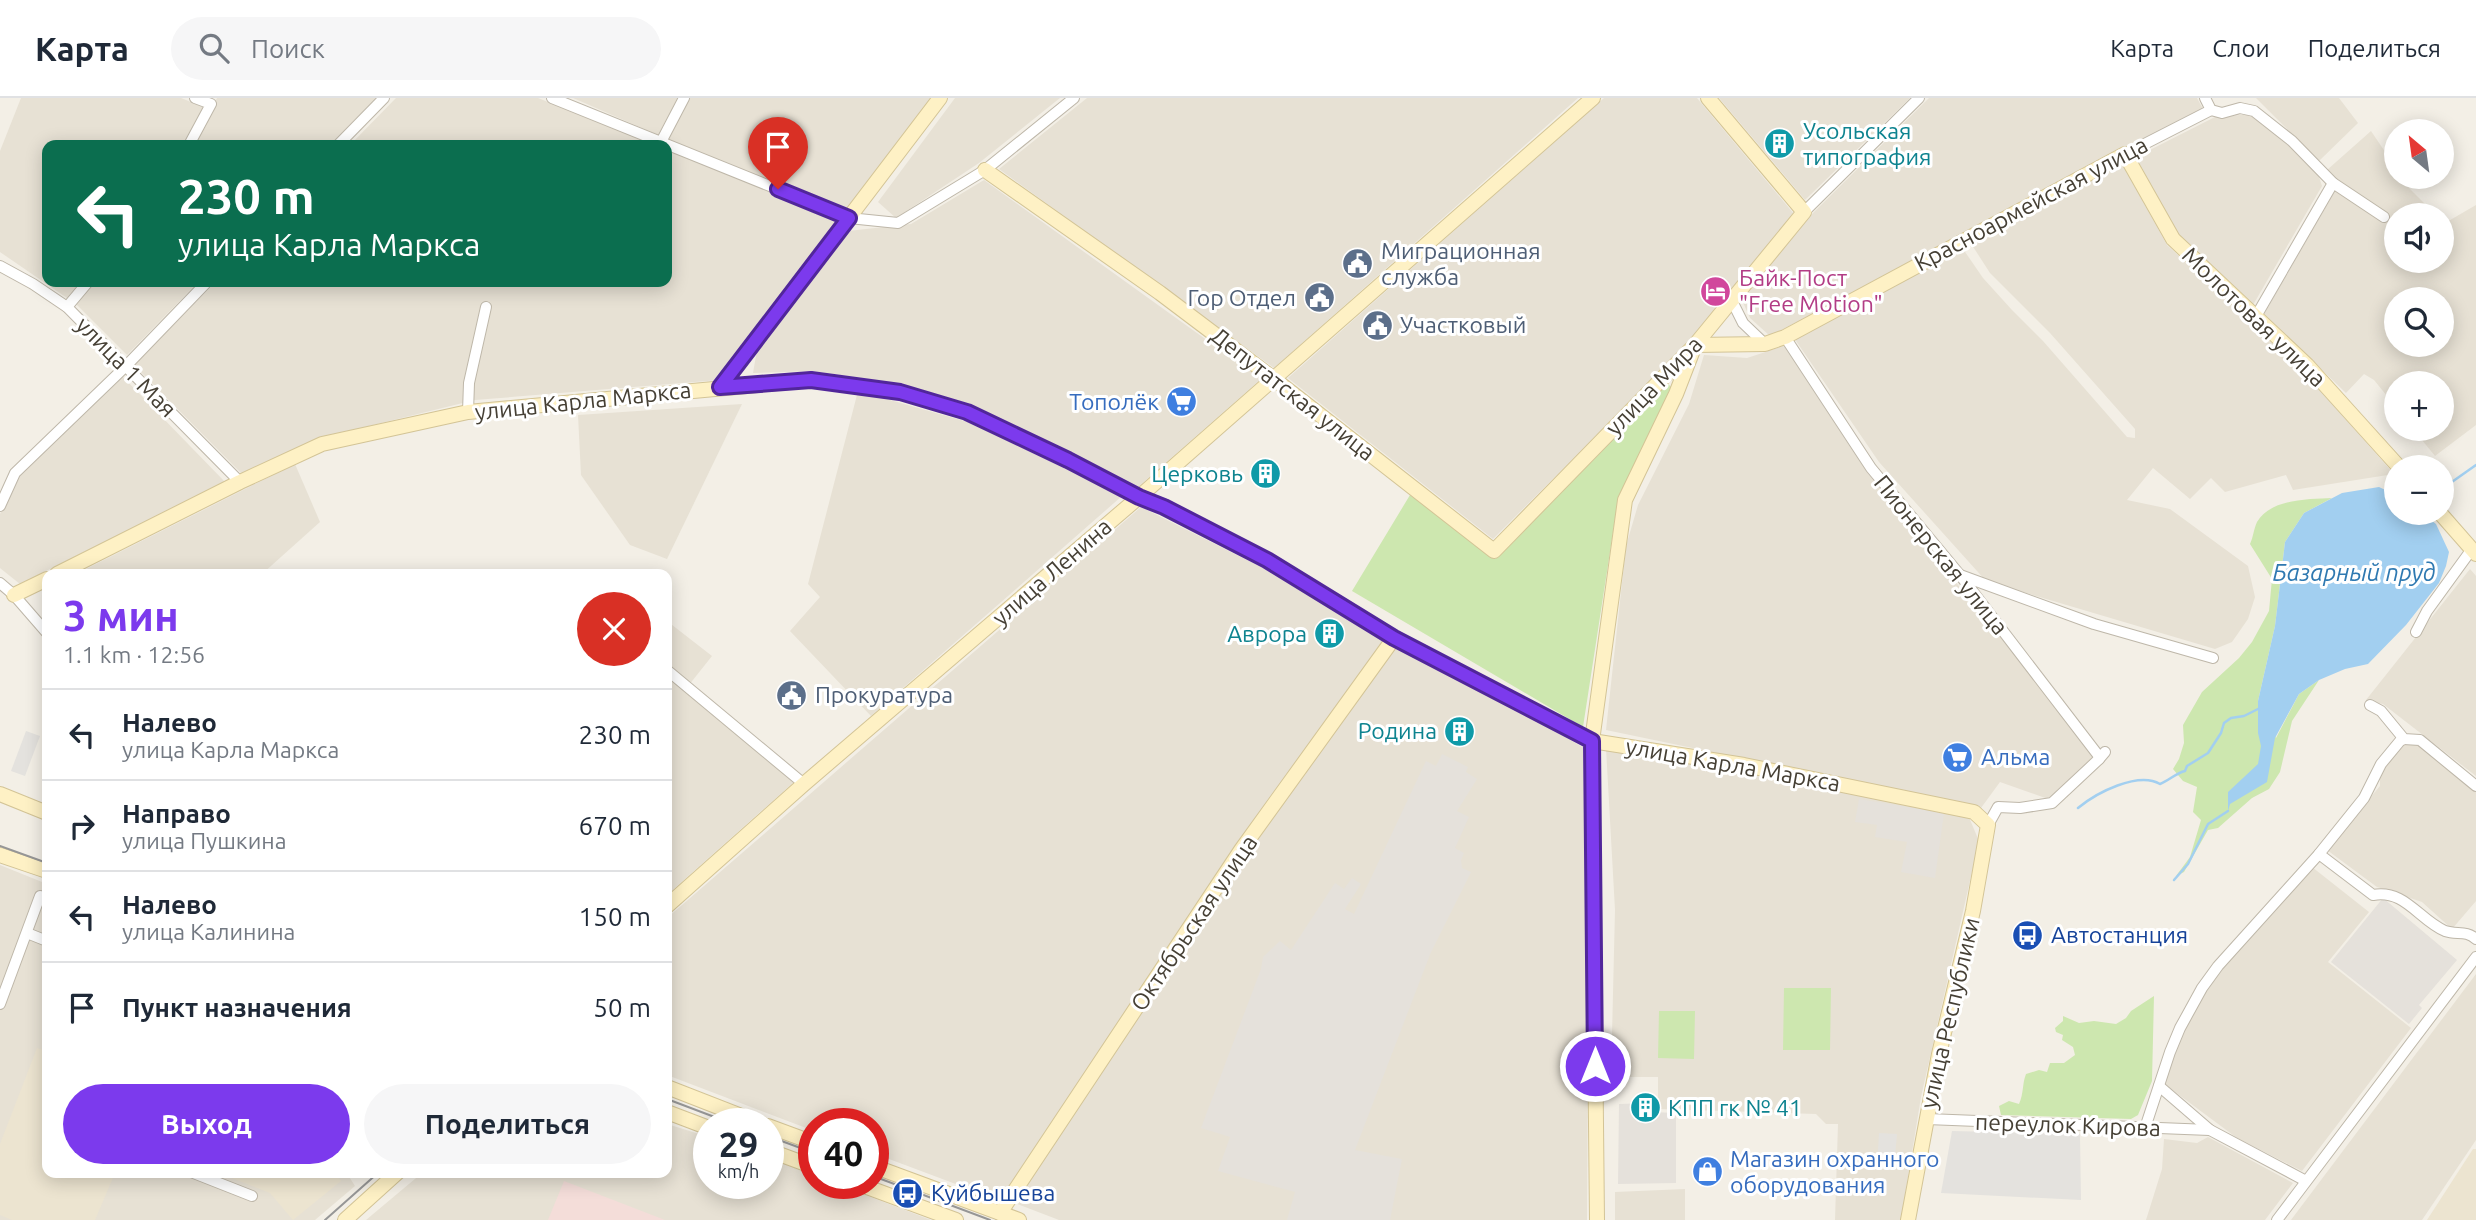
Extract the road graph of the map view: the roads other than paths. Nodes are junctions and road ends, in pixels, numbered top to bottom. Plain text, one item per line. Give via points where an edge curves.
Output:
1 (195, 98) edge
2 (384, 98) edge
3 (552, 98) edge
4 (684, 98) edge
5 (940, 98) edge
6 (1074, 98) edge
7 (1593, 98) edge
8 (1708, 98) edge
9 (1919, 98) edge
10 (2205, 98) edge
11 (2211, 110) junction
12 (192, 140) edge
13 (343, 140) edge
14 (656, 140) edge
15 (662, 140) edge
16 (672, 146) edge
17 (2125, 154) junction
18 (985, 170) junction
19 (2333, 183) junction
20 (1804, 212) junction
21 (2384, 217) dead end
22 (849, 218) junction
23 (0, 266) edge
24 (84, 287) edge
25 (202, 287) edge
26 (1731, 299) junction
27 (67, 307) junction
28 (486, 307) dead end
29 (2255, 318) junction
30 (1785, 337) junction
31 (1765, 344) junction
32 (1695, 345) junction
33 (125, 367) junction
34 (1274, 379) junction
35 (720, 387) junction
36 (468, 412) junction
37 (2388, 455) edge
38 (240, 482) junction
39 (1139, 497) junction
40 (0, 506) edge
41 (2450, 525) edge
42 (1494, 551) joint
43 (2474, 552) edge
44 (67, 569) edge
45 (1961, 575) junction
46 (42, 581) edge
47 (0, 583) edge
48 (14, 595) junction
49 (42, 627) edge
50 (2416, 632) dead end
51 (1394, 638) junction
52 (2213, 658) dead end
53 (672, 674) edge
54 (2370, 705) dead end
55 (2404, 738) junction
56 (1592, 741) junction
57 (804, 784) junction
58 (2476, 786) edge
59 (0, 794) edge
60 (42, 811) edge
61 (1988, 825) junction
62 (2319, 854) junction
63 (0, 855) edge
64 (42, 869) edge
65 (40, 895) dead end
66 (672, 902) edge
67 (27, 933) dead end
68 (2476, 939) edge
69 (42, 940) edge
70 (2476, 957) edge
71 (0, 1004) edge
72 (2159, 1086) junction
73 (672, 1089) edge
74 (721, 1108) edge
75 (672, 1114) edge
76 (1927, 1119) junction
77 (693, 1122) edge
78 (2145, 1128) junction
79 (2210, 1130) junction
80 (889, 1172) edge
81 (206, 1178) edge
82 (391, 1178) edge
83 (2306, 1181) junction
84 (252, 1196) dead end
85 (889, 1196) edge
86 (954, 1197) junction
87 (1000, 1213) junction
88 (949, 1219) edge
89 (345, 1220) edge
90 (1019, 1220) edge
91 (1597, 1220) edge
92 (1908, 1220) edge
93 (2277, 1220) edge

1 - 12 street via 211,104
2 - 13 street
3 - 14 street
4 - 15 street
5 - 22 street
5 - 35 street
6 - 18 street
7 - 34 street, улица Ленина
8 - 20 street
9 - 20 street
10 - 11 street
11 - 17 street, Красноармейская улица
11 - 19 street via 2254,111
16 - 22 street
17 - 29 street, Молотовая улица via 2173,239
17 - 30 street, Красноармейская улица
18 - 22 street via 898,223
18 - 34 street, Депутатская улица
19 - 21 street
19 - 29 street
20 - 26 street, улица Мира
22 - 35 street
23 - 27 street, улица 1 Мая
24 - 27 street
25 - 33 street
26 - 31 street via 1743,323
26 - 32 street, улица Мира
27 - 33 street, улица 1 Мая
28 - 36 street via 469,383
29 - 37 street, Молотовая улица via 2307,365
30 - 31 street, Красноармейская улица
30 - 45 street, Пионерская улица via 1871,468
31 - 32 street, Красноармейская улица
32 - 42 street, улица Мира
32 - 56 street via 1625,500
33 - 38 street, улица 1 Мая
33 - 40 street via 15,473
34 - 39 street, улица Ленина
34 - 42 street, Депутатская улица
35 - 36 street, улица Карла Маркса
35 - 39 street, улица Карла Маркса via 811,380 900,392 967,412
36 - 38 street, улица Карла Маркса via 322,444
38 - 44 street, улица Карла Маркса
39 - 51 street, улица Карла Маркса via 1267,560
39 - 57 street, улица Ленина
41 - 43 street
43 - 50 street
45 - 52 street via 2094,624
45 - 61 street, Пионерская улица via 2102,756 2052,803 1998,807
46 - 48 street
47 - 48 street
48 - 49 street
51 - 56 street, улица Карла Маркса
51 - 87 street, Октябрьская улица via 1241,850
53 - 57 street
54 - 55 street
55 - 58 street via 2420,740
55 - 62 street
56 - 61 street, улица Карла Маркса via 1798,775 1974,812
56 - 91 street
57 - 66 street, улица Ленина
59 - 60 street
61 - 76 street, улица Республики
62 - 68 street via 2374,895 2404,900 2446,931 2469,932
62 - 72 street via 2202,988 2180,1028
63 - 64 street
65 - 71 street
67 - 69 street
70 - 83 street
72 - 78 street
72 - 79 street, переулок Кирова
73 - 74 street
75 - 77 street
76 - 78 street, переулок Кирова
76 - 92 street, улица Республики
78 - 79 street, переулок Кирова
79 - 83 street, переулок Кирова
80 - 86 street
81 - 84 street
82 - 89 street
83 - 93 street
85 - 88 street
86 - 87 street
86 - 88 street
87 - 90 street

